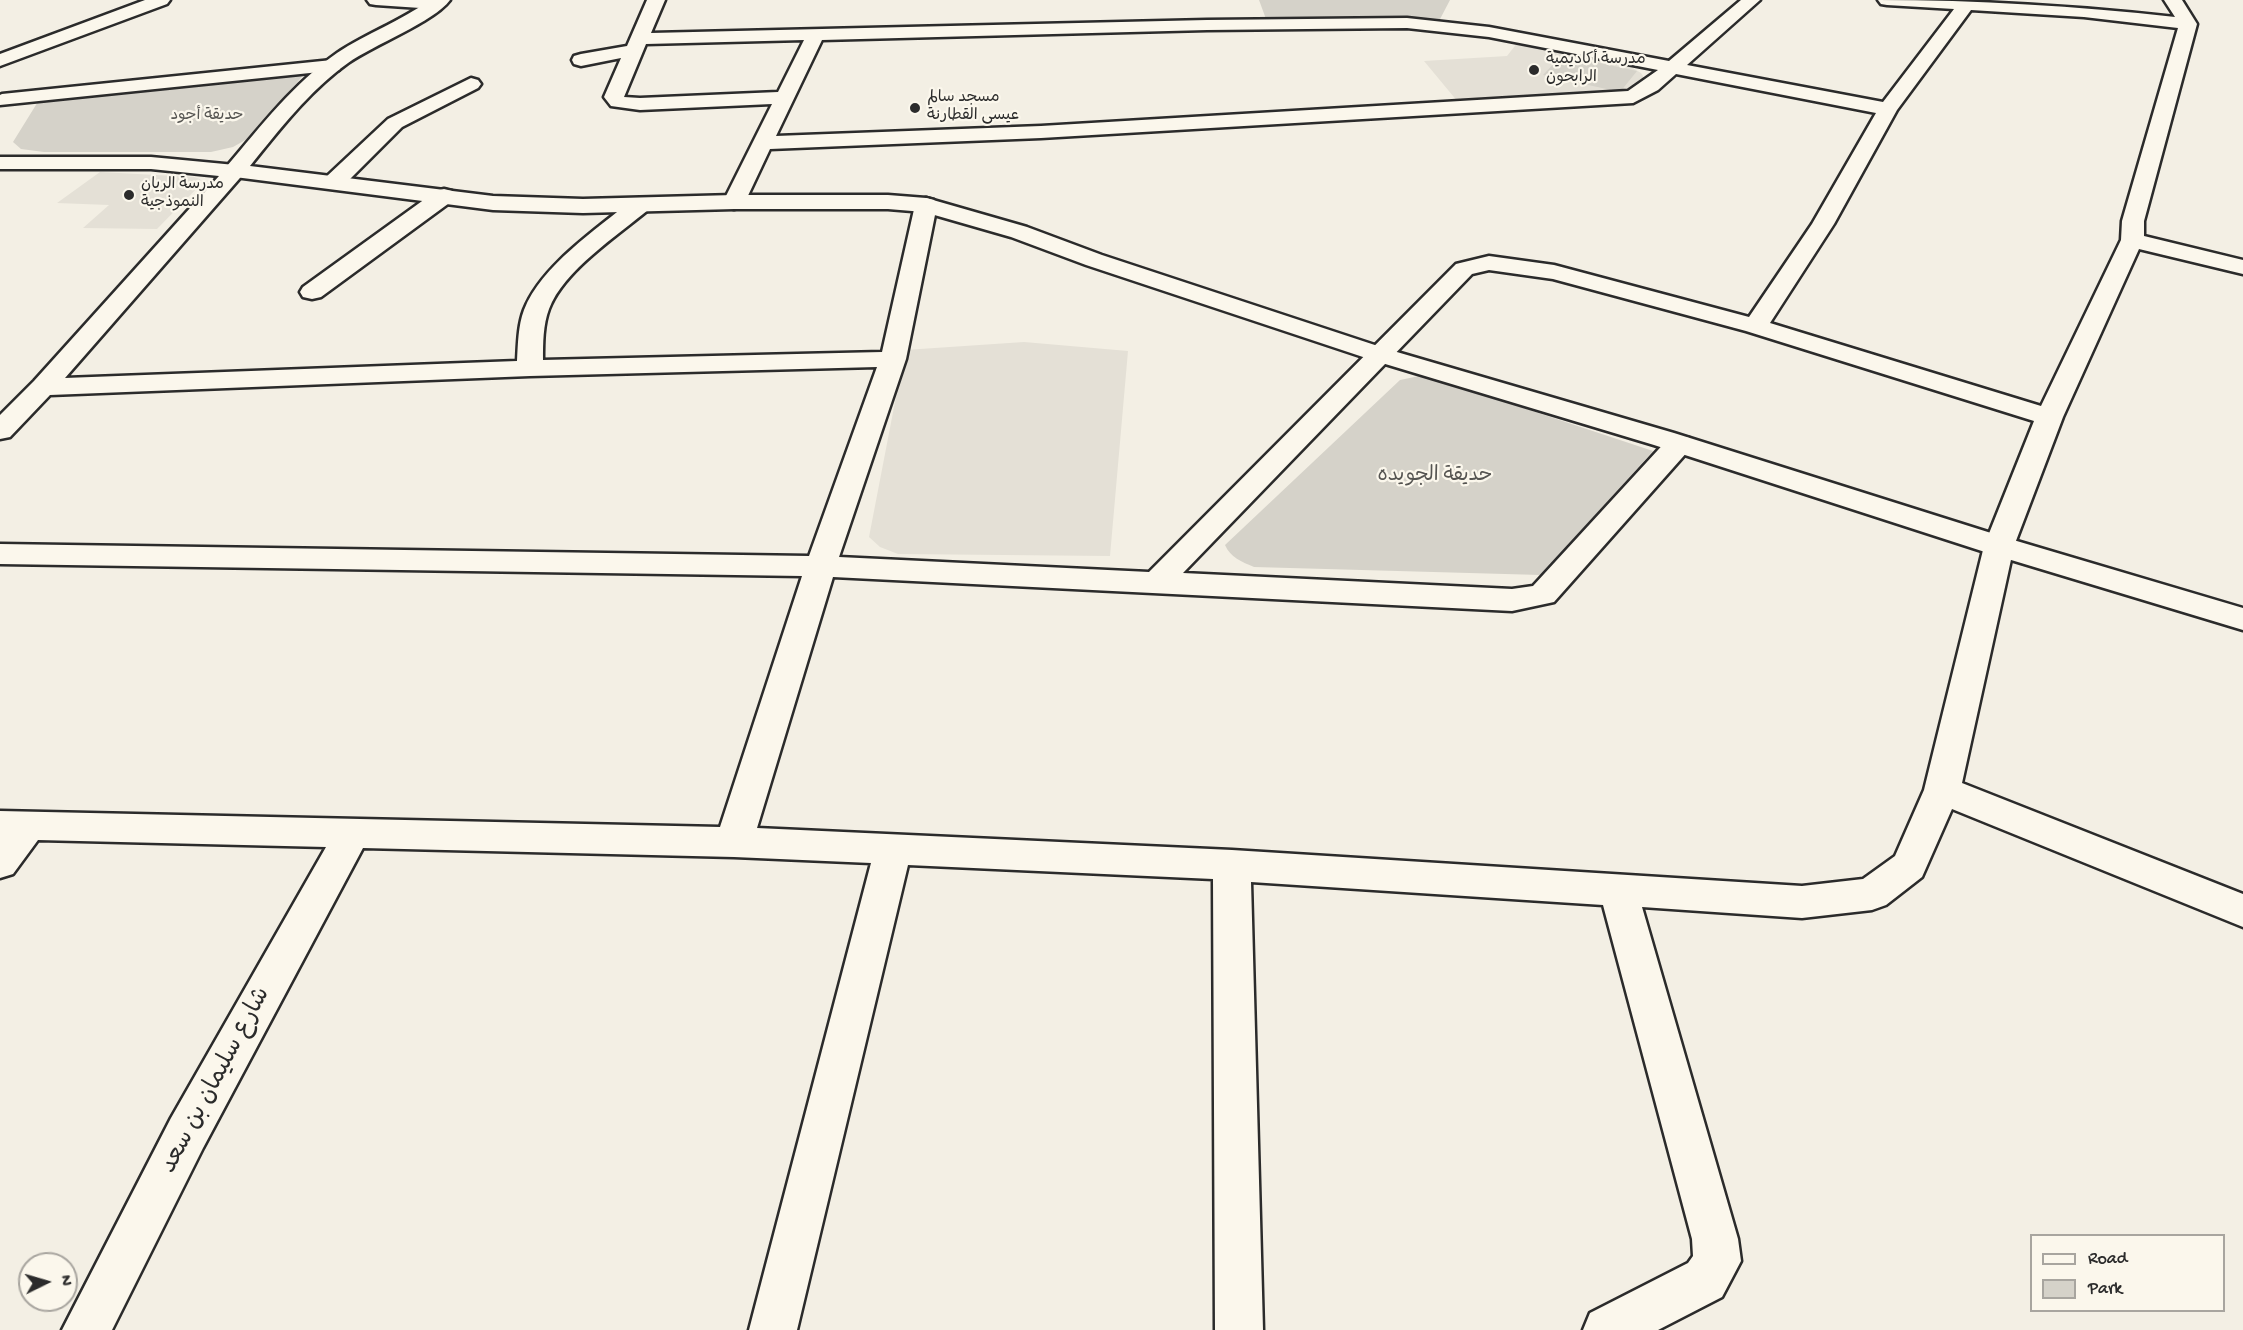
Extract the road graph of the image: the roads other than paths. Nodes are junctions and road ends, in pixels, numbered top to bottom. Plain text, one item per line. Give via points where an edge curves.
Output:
1 (161, 0) edge
2 (376, 0) edge
3 (656, 0) edge
4 (1751, 0) edge
5 (1887, 0) edge
6 (2173, 0) edge
7 (438, 2) edge
8 (1965, 6) junction
9 (2188, 24) junction
10 (815, 36) junction
11 (635, 45) junction
12 (0, 60) edge
13 (581, 60) dead end
14 (332, 66) junction
15 (1674, 66) junction
16 (471, 84) dead end
17 (786, 98) junction
18 (1, 106) edge
19 (1888, 109) junction
20 (765, 143) junction
21 (0, 163) edge
22 (235, 171) junction
23 (334, 182) junction
24 (444, 196) junction
25 (734, 202) junction
26 (640, 205) junction
27 (926, 205) junction
28 (2132, 240) junction
29 (2243, 267) edge
30 (312, 291) dead end
31 (1755, 326) junction
32 (1381, 355) junction
33 (893, 359) junction
34 (530, 368) junction
35 (43, 387) junction
36 (2049, 417) junction
37 (0, 431) edge
38 (1679, 444) junction
39 (1999, 546) junction
40 (0, 554) edge
41 (820, 566) junction
42 (1158, 581) junction
43 (2243, 619) edge
44 (1942, 790) junction
45 (13, 826) edge
46 (352, 834) junction
47 (734, 842) junction
48 (892, 849) junction
49 (0, 863) edge
50 (1232, 865) junction
51 (1618, 889) junction
52 (2243, 911) edge
53 (86, 1330) edge
54 (773, 1330) edge
55 (1239, 1330) edge
56 (1607, 1330) edge

1 - 12 street
2 - 7 street
3 - 11 street
4 - 15 street
5 - 8 street
6 - 9 street
7 - 14 street
8 - 9 street via 2084,12
8 - 19 street
9 - 28 street via 2133,221
10 - 11 street
10 - 15 street via 1407,23 1489,32
10 - 17 street
11 - 13 street
11 - 17 street via 614,97 618,102
14 - 18 street
14 - 22 street
15 - 19 street
15 - 20 street via 1642,93 1613,99
16 - 23 street via 395,123
17 - 20 street
19 - 31 street via 1823,224
20 - 25 street
21 - 22 street via 151,163
22 - 23 street
22 - 35 street
23 - 24 street
24 - 26 street via 526,204
24 - 30 street
25 - 26 street
25 - 27 street
26 - 34 street via 563,273 541,301 535,315
27 - 32 street via 1019,232
27 - 33 street
28 - 29 street
28 - 36 street
31 - 32 street via 1554,272 1490,263 1464,269
31 - 36 street
32 - 38 street
32 - 42 street
33 - 34 street
33 - 41 street
34 - 35 street
35 - 37 street
36 - 39 street
38 - 39 street
38 - 42 street via 1544,595 1512,600
39 - 43 street
39 - 44 street
40 - 41 street
41 - 42 street
41 - 47 street
44 - 51 street via 1909,866 1872,894 1802,902
44 - 52 street
45 - 46 street
45 - 49 street
46 - 47 street
46 - 53 street, شارع سليمان بن سعد via 187,1133
47 - 48 street
48 - 50 street
48 - 54 street
50 - 51 street
50 - 55 street
51 - 56 street via 1718,1261 1705,1280

